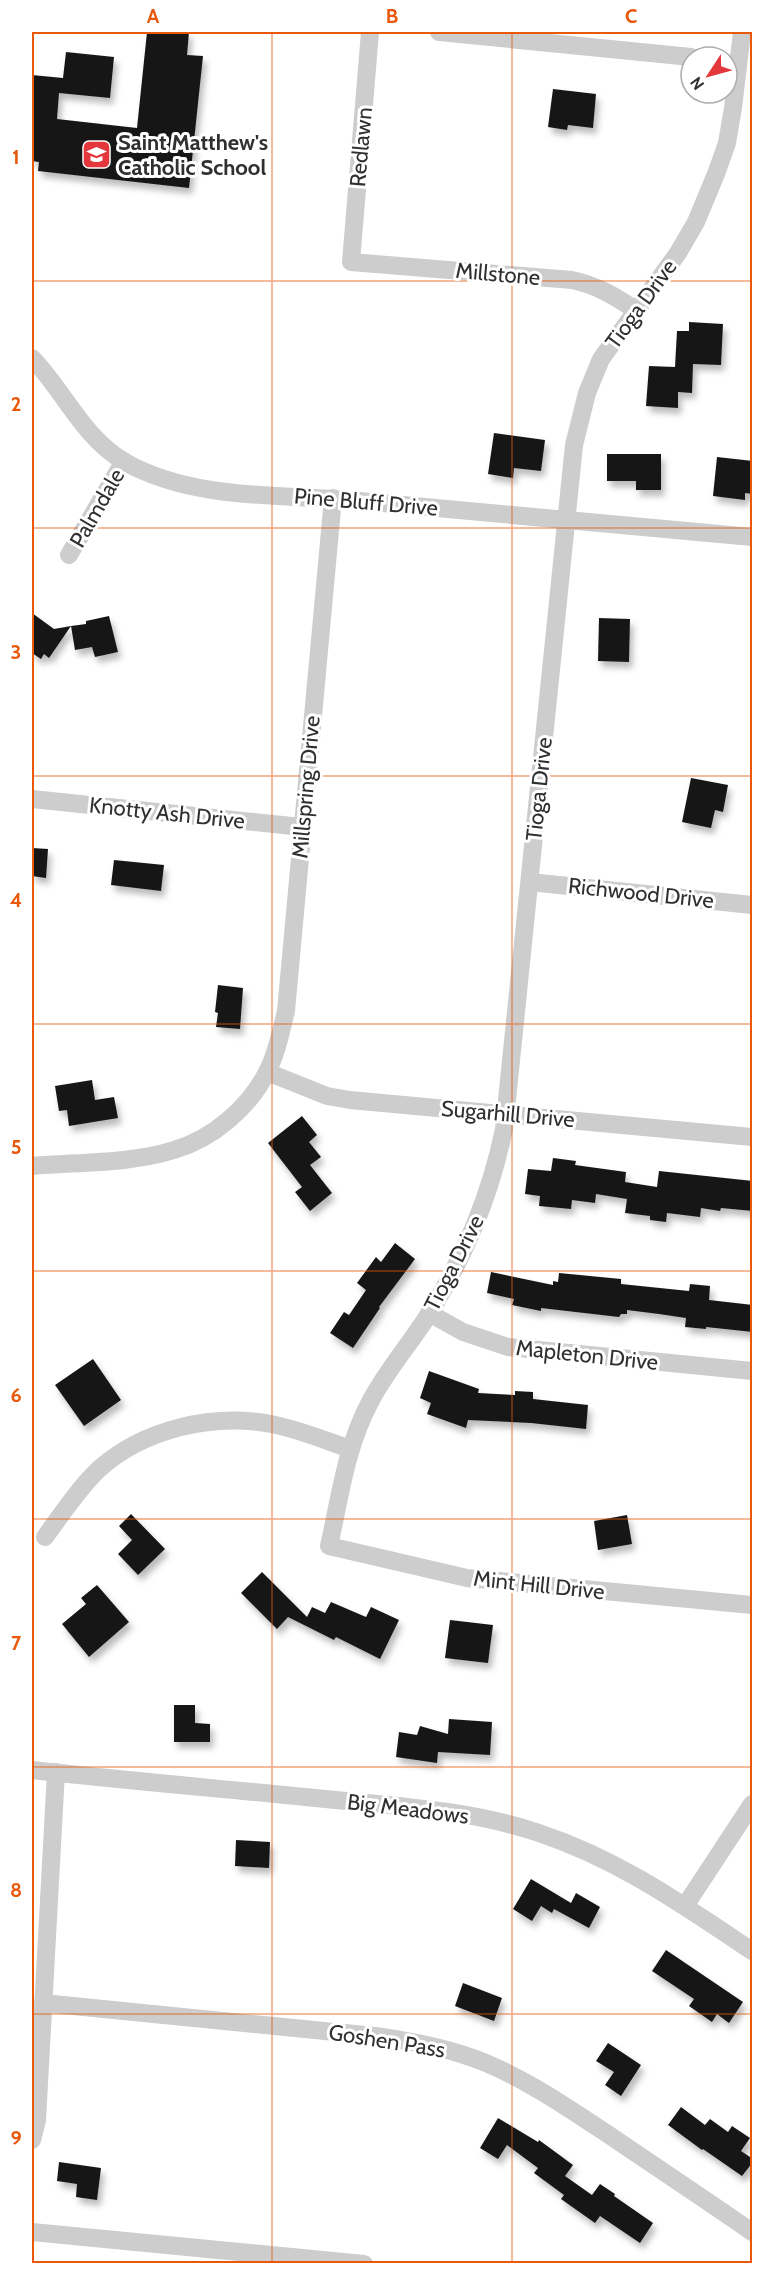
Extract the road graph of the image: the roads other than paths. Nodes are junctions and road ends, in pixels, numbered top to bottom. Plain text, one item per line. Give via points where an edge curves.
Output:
1 (370, 32) edge
2 (439, 32) edge
3 (742, 32) edge
4 (679, 56) edge
5 (739, 62) edge
6 (733, 105) edge
7 (351, 262) joint
8 (637, 311) junction
9 (32, 358) edge
10 (124, 461) junction
11 (333, 498) junction
12 (566, 519) junction
13 (753, 537) edge
14 (69, 555) dead end
15 (32, 799) edge
16 (303, 827) junction
17 (530, 882) junction
18 (753, 905) edge
19 (267, 1072) junction
20 (506, 1114) junction
21 (753, 1137) edge
22 (32, 1166) edge
23 (429, 1313) junction
24 (753, 1371) edge
25 (350, 1449) junction
26 (45, 1537) dead end
27 (329, 1546) joint
28 (753, 1605) edge
29 (32, 1770) edge
30 (56, 1772) junction
31 (753, 1804) edge
32 (685, 1906) junction
33 (753, 1952) edge
34 (43, 2003) junction
35 (32, 2140) edge
36 (32, 2232) edge
37 (753, 2232) edge
38 (364, 2264) edge

1 - 7 street, Redlawn
2 - 4 street
3 - 5 street, Tioga Drive
6 - 8 street, Tioga Drive via 727,143 696,222
7 - 8 street, Millstone via 572,280 612,294
8 - 12 street, Tioga Drive via 601,359 587,393 574,446
9 - 10 street, Pine Bluff Drive via 80,421
10 - 11 street, Pine Bluff Drive via 172,482 215,490
10 - 14 street, Palmdale
11 - 12 street, Pine Bluff Drive
11 - 16 street, Millspring Drive
12 - 13 street, Pine Bluff Drive
12 - 17 street, Tioga Drive
15 - 16 street, Knotty Ash Drive
16 - 19 street, Millspring Drive via 285,1011
17 - 18 street, Richwood Drive
17 - 20 street, Tioga Drive
19 - 20 street, Sugarhill Drive via 327,1096
19 - 22 street, Millspring Drive via 232,1117 189,1144 157,1154
20 - 21 street, Sugarhill Drive
20 - 23 street, Tioga Drive via 487,1199
23 - 24 street, Mapleton Drive via 463,1332 508,1347
23 - 25 street, Tioga Drive via 369,1403
25 - 26 street via 290,1428 246,1421 174,1428 117,1455 98,1470
25 - 27 street, Tioga Drive
27 - 28 street, Mint Hill Drive via 467,1578
29 - 30 street, Big Meadows
30 - 32 street, Big Meadows via 475,1816 539,1833 604,1859
30 - 34 street
31 - 32 street
32 - 33 street, Big Meadows
34 - 35 street via 37,2120
34 - 37 street, Goshen Pass via 375,2036 445,2049 522,2079
36 - 38 street

